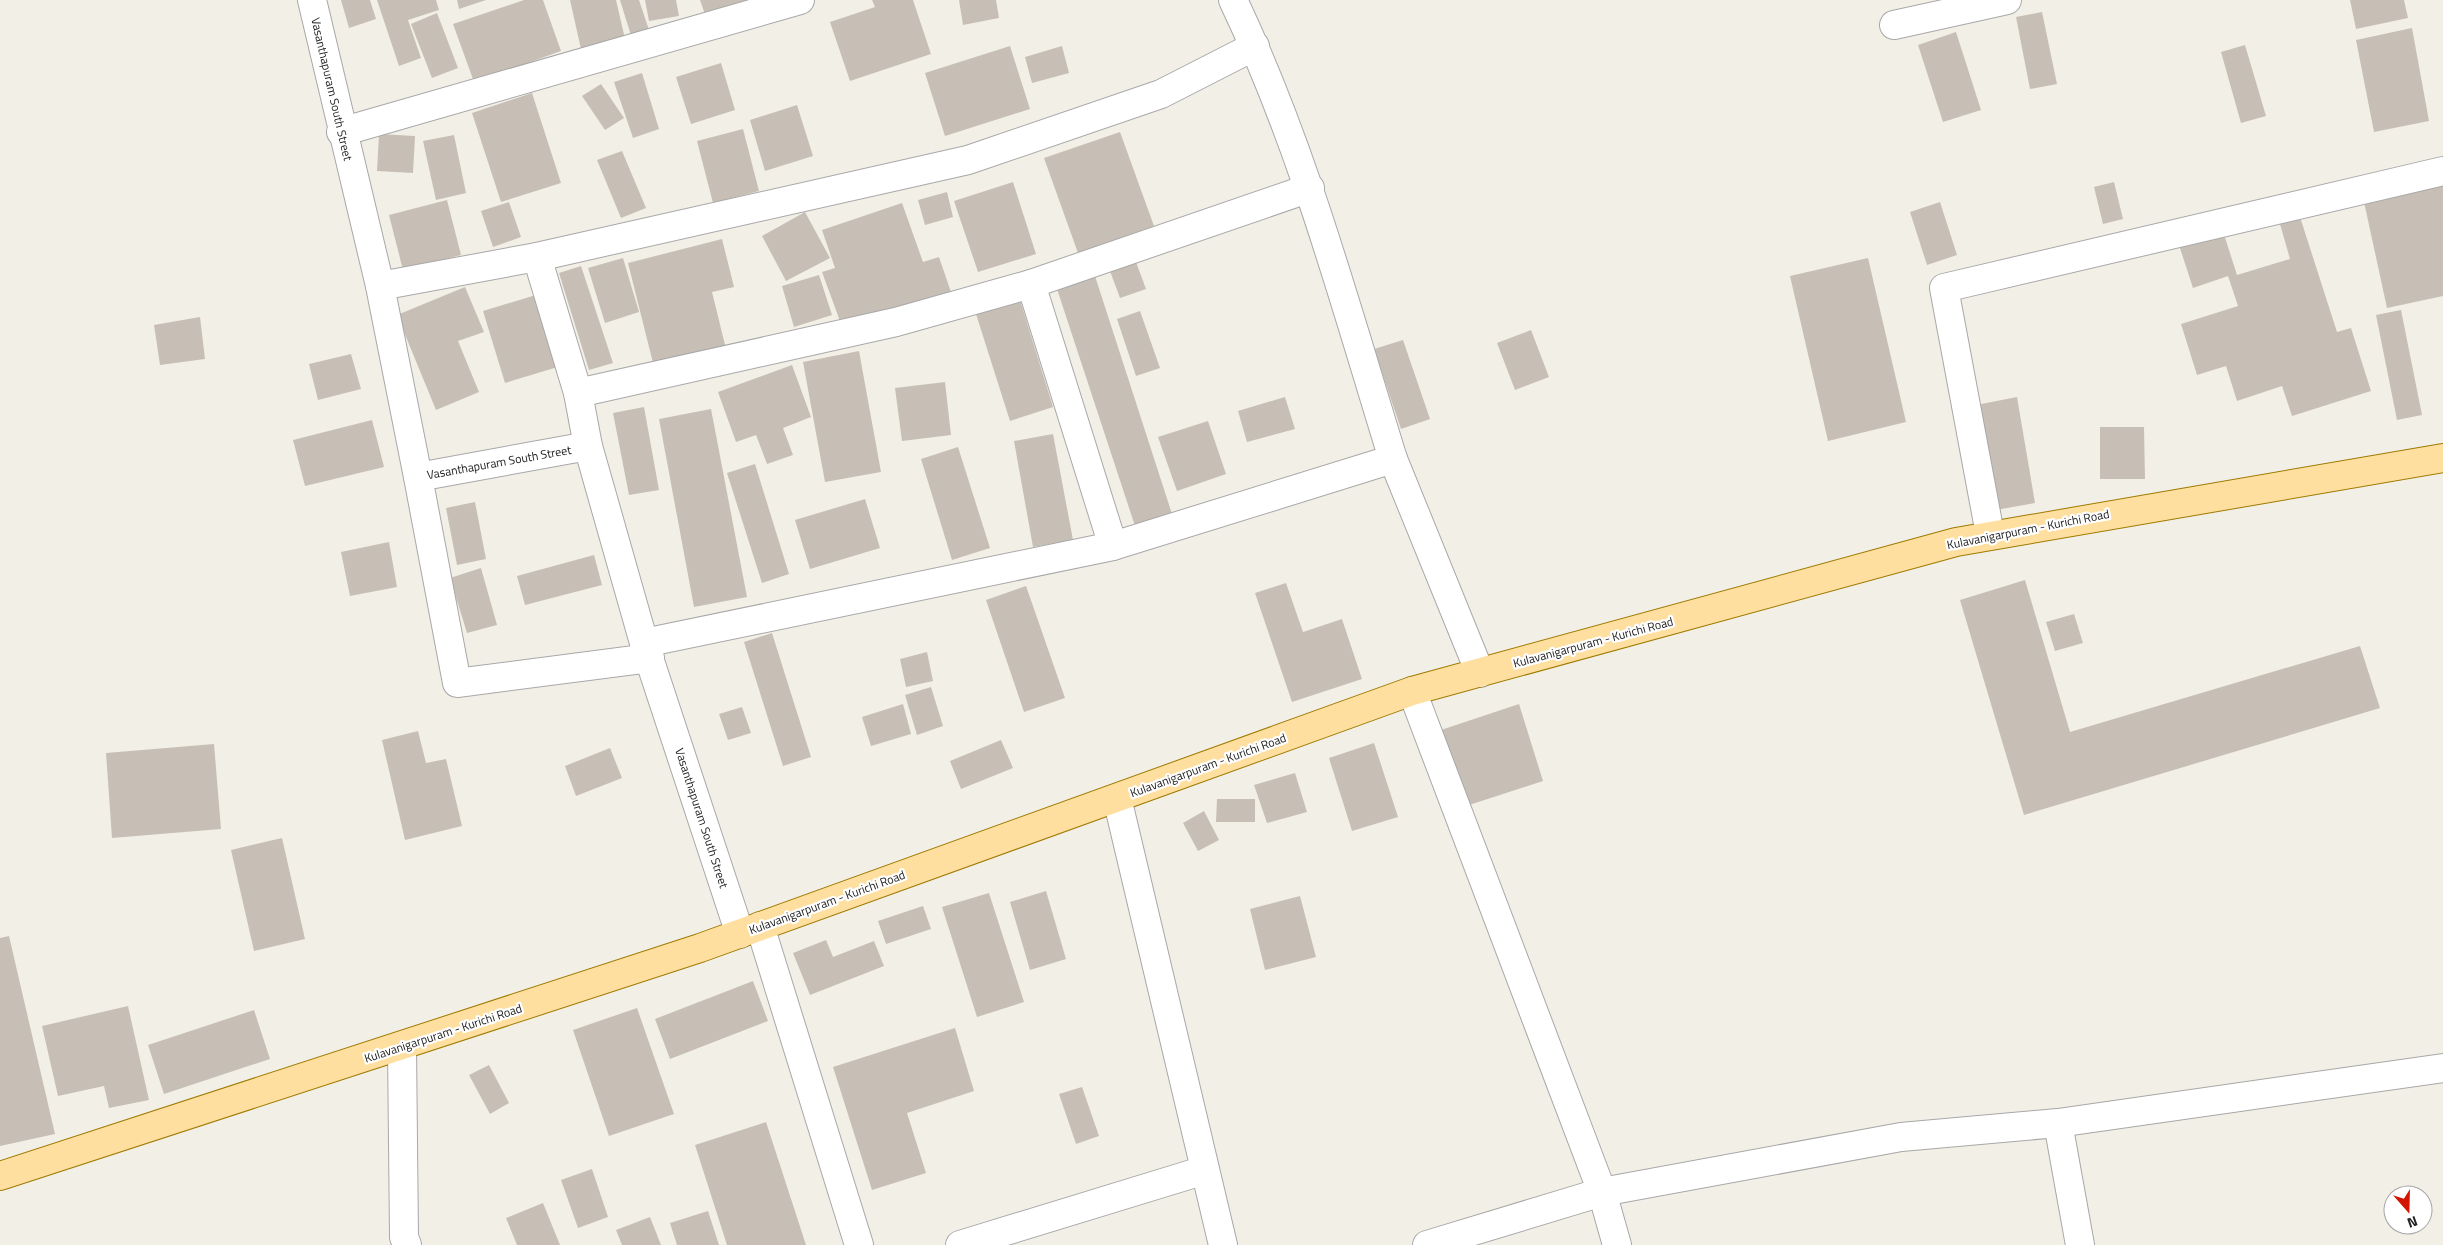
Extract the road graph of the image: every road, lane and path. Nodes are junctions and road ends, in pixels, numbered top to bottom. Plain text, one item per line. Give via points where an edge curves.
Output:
1 (312, 0) edge
2 (800, 0) edge
3 (1233, 0) edge
4 (2007, 0) edge
5 (1894, 25) dead end
6 (1254, 46) junction
7 (341, 132) junction
8 (2443, 171) edge
9 (1310, 188) junction
10 (537, 257) junction
11 (1031, 284) junction
12 (380, 286) junction
13 (578, 393) junction
14 (588, 446) junction
15 (2443, 458) edge
16 (1393, 459) junction
17 (418, 477) junction
18 (1990, 534) junction
19 (1113, 546) junction
20 (647, 651) junction
21 (1480, 673) junction
22 (1412, 691) junction
23 (1117, 798) junction
24 (750, 930) junction
25 (402, 1046) junction
26 (2443, 1068) edge
27 (2058, 1123) junction
28 (1205, 1170) junction
29 (0, 1176) edge
30 (1602, 1192) junction
31 (407, 1245) edge
32 (859, 1245) edge
33 (960, 1245) edge
34 (1223, 1245) edge
35 (1427, 1245) edge
36 (1617, 1245) edge
37 (2080, 1245) edge

1 - 7 street, Vasanthapuram South Street
2 - 7 street
3 - 6 street
4 - 5 street
6 - 9 street
6 - 10 street via 1161,94 968,160
7 - 12 street, Vasanthapuram South Street
8 - 18 street via 1944,288
9 - 11 street
9 - 16 street
10 - 12 street
10 - 13 street
11 - 13 street via 896,322
11 - 19 street
12 - 17 street, Vasanthapuram South Street
13 - 14 street
14 - 17 street, Vasanthapuram South Street
14 - 20 street, Vasanthapuram South Street
15 - 18 main road, Kulavanigarpuram - Kurichi Road
16 - 19 street
16 - 21 street
17 - 20 street via 457,683
18 - 21 main road, Kulavanigarpuram - Kurichi Road
19 - 20 street
20 - 24 street, Vasanthapuram South Street
21 - 22 main road, Kulavanigarpuram - Kurichi Road
22 - 23 main road, Kulavanigarpuram - Kurichi Road
22 - 30 street
23 - 24 main road, Kulavanigarpuram - Kurichi Road
23 - 28 street
24 - 25 main road, Kulavanigarpuram - Kurichi Road
24 - 32 street, Vasanthapuram South Street
25 - 29 main road, Kulavanigarpuram - Kurichi Road
25 - 31 street via 404,1237
26 - 27 street
27 - 30 street via 1901,1137
27 - 37 street
28 - 33 street
28 - 34 street
30 - 35 street
30 - 36 street

